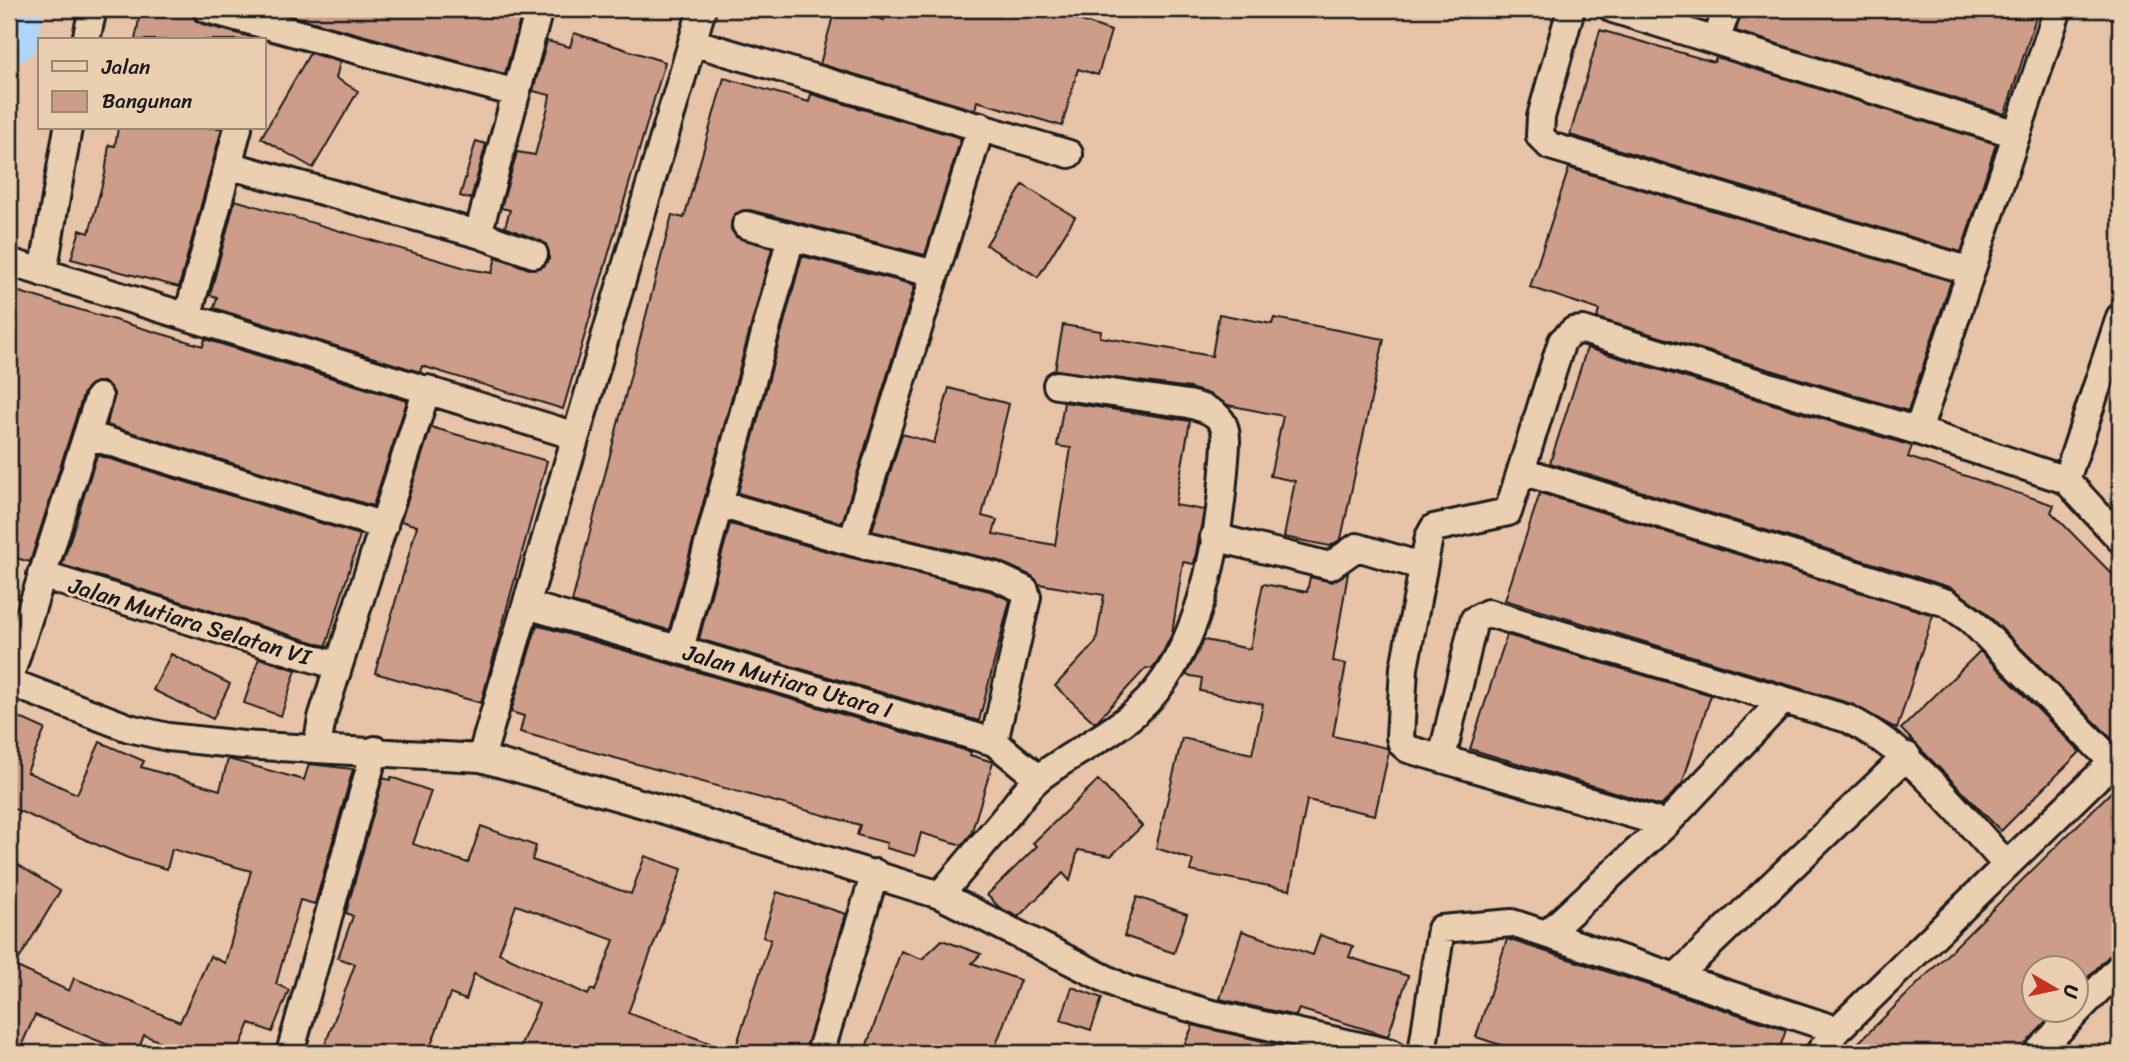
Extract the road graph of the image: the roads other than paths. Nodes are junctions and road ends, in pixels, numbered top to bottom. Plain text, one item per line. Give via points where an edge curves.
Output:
1 (93, 9) edge
2 (207, 9) edge
3 (539, 9) edge
4 (702, 9) edge
5 (1571, 9) edge
6 (1613, 9) edge
7 (1727, 9) edge
8 (2058, 9) edge
9 (264, 33) edge
10 (86, 38) edge
11 (1716, 41) junction
12 (692, 42) junction
13 (516, 93) junction
14 (981, 126) junction
15 (68, 130) edge
16 (237, 130) edge
17 (2017, 134) junction
18 (1069, 154) dead end
19 (228, 165) junction
20 (746, 225) dead end
21 (478, 234) junction
22 (791, 237) junction
23 (534, 254) dead end
24 (11, 258) edge
25 (1971, 271) junction
26 (43, 273) junction
27 (935, 274) junction
28 (188, 315) junction
29 (2120, 317) edge
30 (1057, 385) dead end
31 (427, 389) junction
32 (99, 397) dead end
33 (1918, 431) junction
34 (87, 435) junction
35 (576, 436) junction
36 (1522, 471) junction
37 (2066, 480) junction
38 (719, 504) junction
39 (384, 526) junction
40 (1214, 537) junction
41 (2120, 539) edge
42 (852, 542) junction
43 (1422, 566) junction
44 (41, 575) junction
45 (527, 605) junction
46 (680, 649) junction
47 (338, 666) junction
48 (9, 680) edge
49 (1782, 701) junction
50 (994, 741) junction
51 (317, 747) junction
52 (375, 750) junction
53 (1907, 756) junction
54 (481, 758) junction
55 (1442, 758) junction
56 (2117, 759) edge
57 (1038, 778) junction
58 (1666, 824) junction
59 (2007, 865) junction
60 (875, 873) junction
61 (940, 895) junction
62 (1547, 934) junction
63 (2120, 967) edge
64 (1678, 975) junction
65 (1837, 1030) junction
66 (290, 1053) edge
67 (820, 1053) edge
68 (1391, 1053) edge
69 (1422, 1053) edge
70 (1819, 1053) edge
71 (2037, 1053) edge

1 - 10 street
2 - 9 street
3 - 13 street
4 - 12 street
5 - 25 street via 1541,117 1540,136 1550,146
6 - 11 street
7 - 11 street
8 - 17 street
9 - 13 street
11 - 17 street
12 - 14 street
12 - 35 street
13 - 21 street
14 - 18 street
14 - 27 street
15 - 26 street
16 - 19 street
17 - 25 street
19 - 21 street
19 - 28 street
20 - 22 street
21 - 23 street
22 - 27 street
22 - 38 street
24 - 26 street
25 - 33 street
26 - 28 street
27 - 42 street
28 - 31 street
29 - 37 street
30 - 40 street via 1188,404 1221,417 1227,434
31 - 35 street
31 - 39 street, Jalan Mutiara Selatan VI
32 - 34 street, Jalan Mutiara Selatan VI
33 - 36 street via 1583,330 1573,331 1562,341
33 - 37 street
34 - 39 street
34 - 44 street, Jalan Mutiara Selatan VI
35 - 45 street
36 - 43 street via 1508,512 1434,528
36 - 56 street via 1947,603 1971,620
37 - 41 street
38 - 42 street
38 - 46 street
39 - 47 street, Jalan Mutiara Selatan VI
40 - 43 street via 1330,566 1357,547
40 - 57 street via 1207,578 1184,648 1168,671 1139,709
42 - 50 street via 995,576 1025,590
43 - 55 street via 1404,668 1400,737 1408,749
44 - 47 street, Jalan Mutiara Selatan VI
44 - 48 street, Jalan Mutiara Selatan VI
45 - 46 street, Jalan Mutiara Utara I
45 - 54 street
46 - 50 street, Jalan Mutiara Utara I
47 - 51 street, Jalan Mutiara Selatan VI
48 - 51 street via 129,728 168,737
49 - 53 street via 1848,719
49 - 55 street via 1488,613 1474,620
49 - 58 street
50 - 57 street, Jalan Mutiara Utara I
51 - 52 street
52 - 54 street
52 - 66 street
53 - 59 street
53 - 64 street
54 - 60 street
55 - 58 street
56 - 59 street
57 - 61 street
58 - 62 street
59 - 65 street
60 - 61 street
60 - 67 street
61 - 68 street via 1128,990 1208,1013
62 - 64 street
62 - 69 street via 1500,922 1441,929
63 - 71 street
64 - 65 street
65 - 70 street

